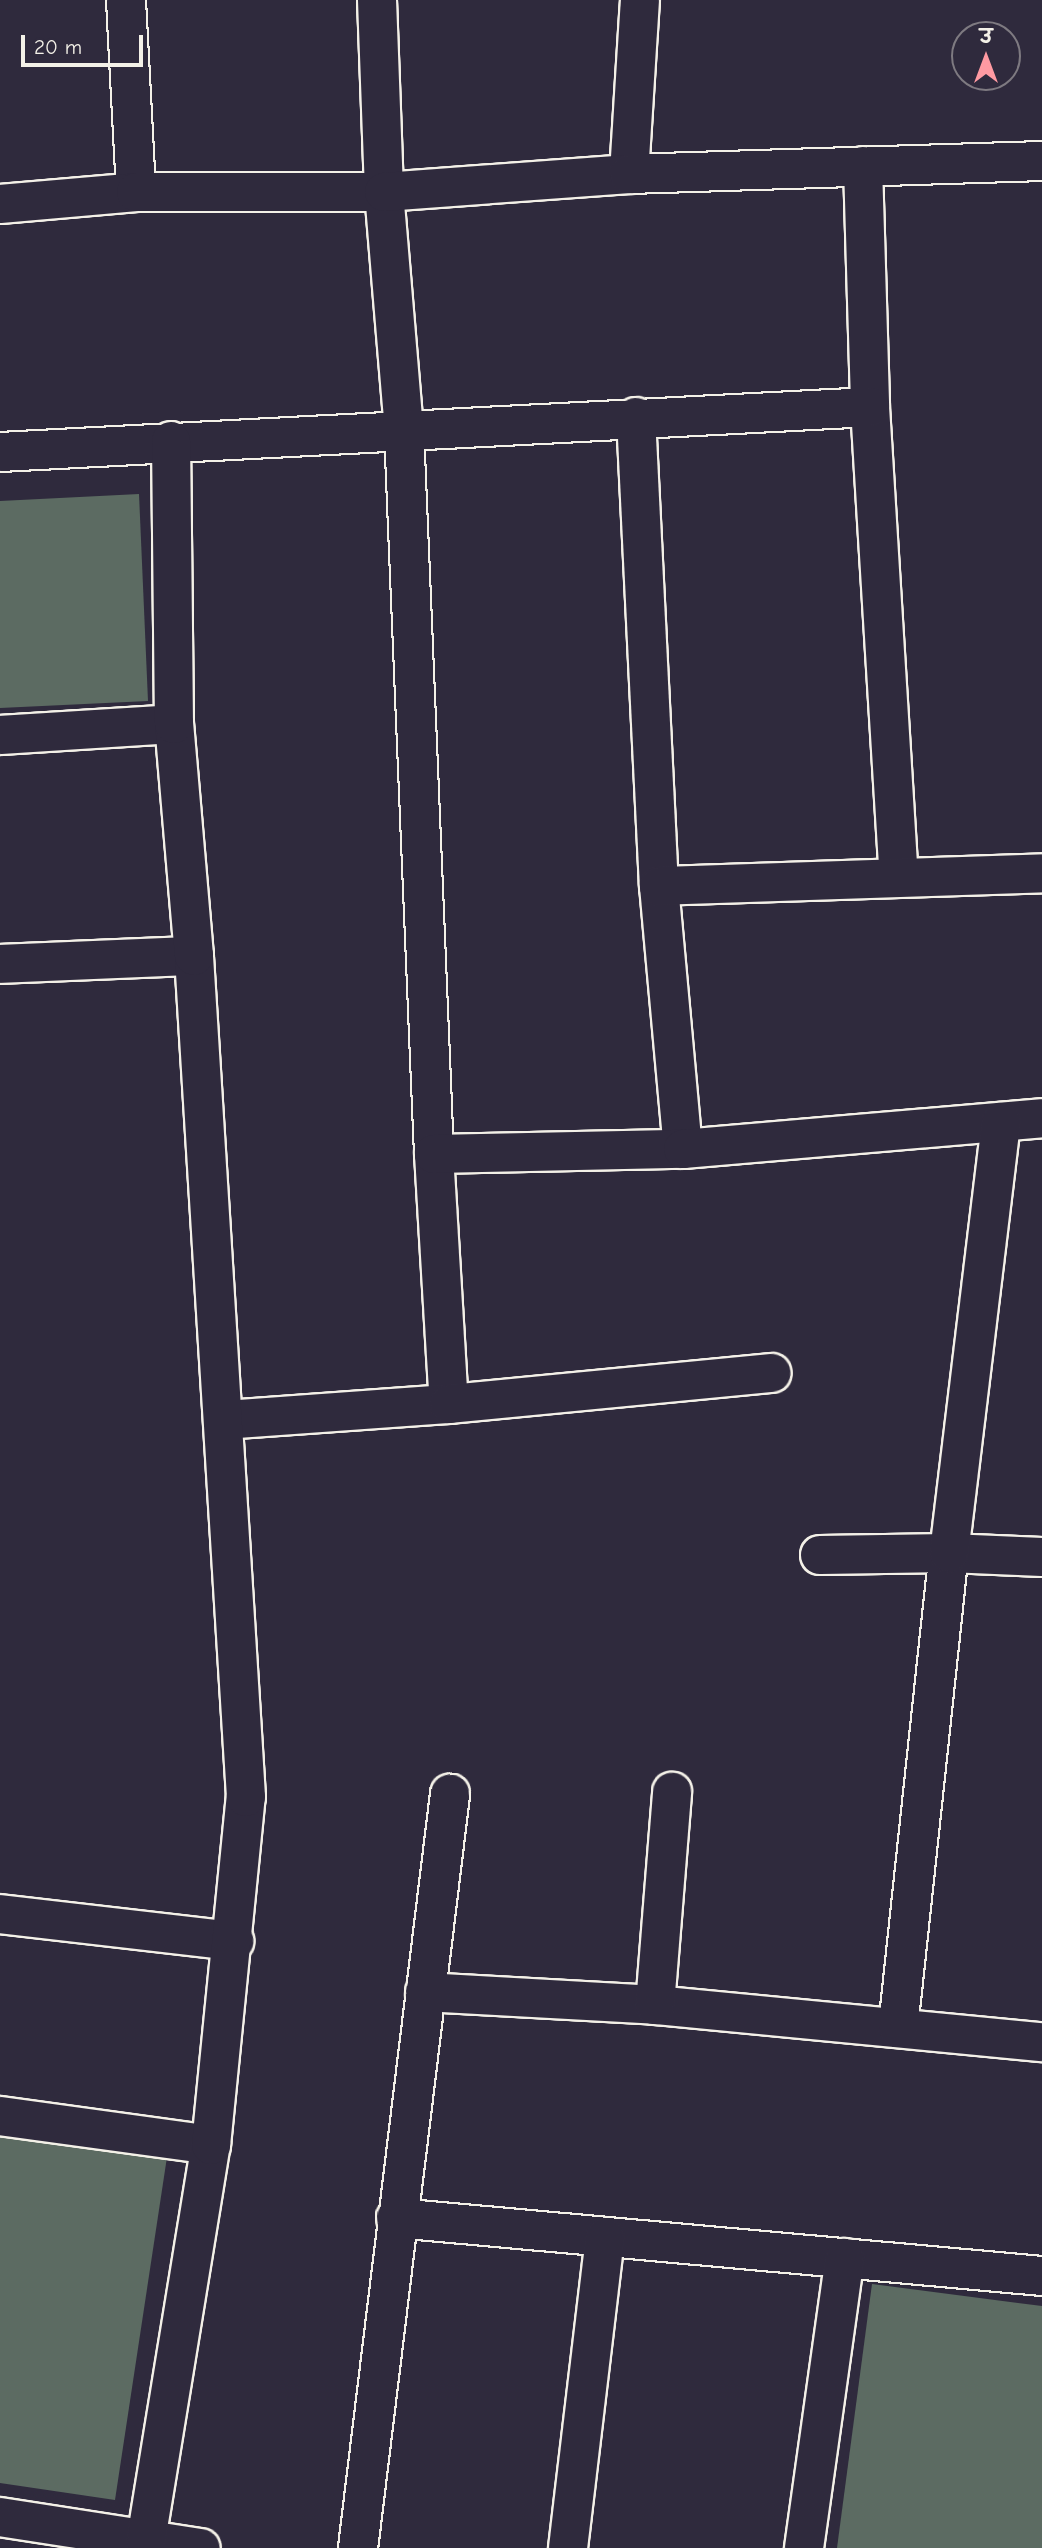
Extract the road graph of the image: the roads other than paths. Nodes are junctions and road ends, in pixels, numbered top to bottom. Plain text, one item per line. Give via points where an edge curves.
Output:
1 (126, 0) edge
2 (377, 0) edge
3 (640, 0) edge
4 (1042, 161) edge
5 (863, 166) junction
6 (629, 174) junction
7 (136, 192) junction
8 (384, 192) junction
9 (0, 204) edge
10 (870, 407) junction
11 (636, 417) junction
12 (404, 430) junction
13 (171, 441) junction
14 (0, 452) edge
15 (174, 724) junction
16 (0, 735) edge
17 (1042, 873) edge
18 (899, 877) junction
19 (659, 886) junction
20 (194, 956) junction
21 (0, 964) edge
22 (1042, 1118) edge
23 (1001, 1122) junction
24 (683, 1149) junction
25 (434, 1154) junction
26 (772, 1373) dead end
27 (449, 1404) junction
28 (224, 1420) junction
29 (949, 1553) junction
30 (820, 1555) dead end
31 (1042, 1557) edge
32 (672, 1791) dead end
33 (450, 1794) dead end
34 (0, 1914) edge
35 (234, 1941) junction
36 (425, 1992) junction
37 (655, 2005) junction
38 (898, 2028) junction
39 (1042, 2042) edge
40 (0, 2116) edge
41 (211, 2145) junction
42 (396, 2218) junction
43 (605, 2237) junction
44 (845, 2258) junction
45 (1042, 2276) edge
46 (0, 2517) edge
47 (146, 2540) junction
48 (201, 2548) edge
49 (358, 2548) edge
50 (568, 2548) edge
51 (804, 2548) edge

1 - 7 street
2 - 8 street
3 - 6 street
4 - 5 street
5 - 6 street
5 - 10 street
6 - 8 street
7 - 8 street
7 - 9 street
8 - 12 street
10 - 11 street
10 - 18 street
11 - 12 street
11 - 19 street
12 - 13 street
12 - 25 street
13 - 14 street
13 - 15 street
15 - 16 street
15 - 20 street
17 - 18 street
18 - 19 street
19 - 24 street
20 - 21 street
20 - 28 street
22 - 23 street
23 - 24 street
23 - 29 street
24 - 25 street
25 - 27 street
26 - 27 street
27 - 28 street
28 - 35 street via 246,1797
29 - 30 street
29 - 31 street
29 - 38 street
32 - 37 street
33 - 36 street
34 - 35 street
35 - 41 street
36 - 37 street
36 - 42 street
37 - 38 street
38 - 39 street
40 - 41 street
41 - 47 street
42 - 43 street
42 - 49 street
43 - 44 street
43 - 50 street
44 - 45 street
44 - 51 street
46 - 47 street
47 - 48 street

